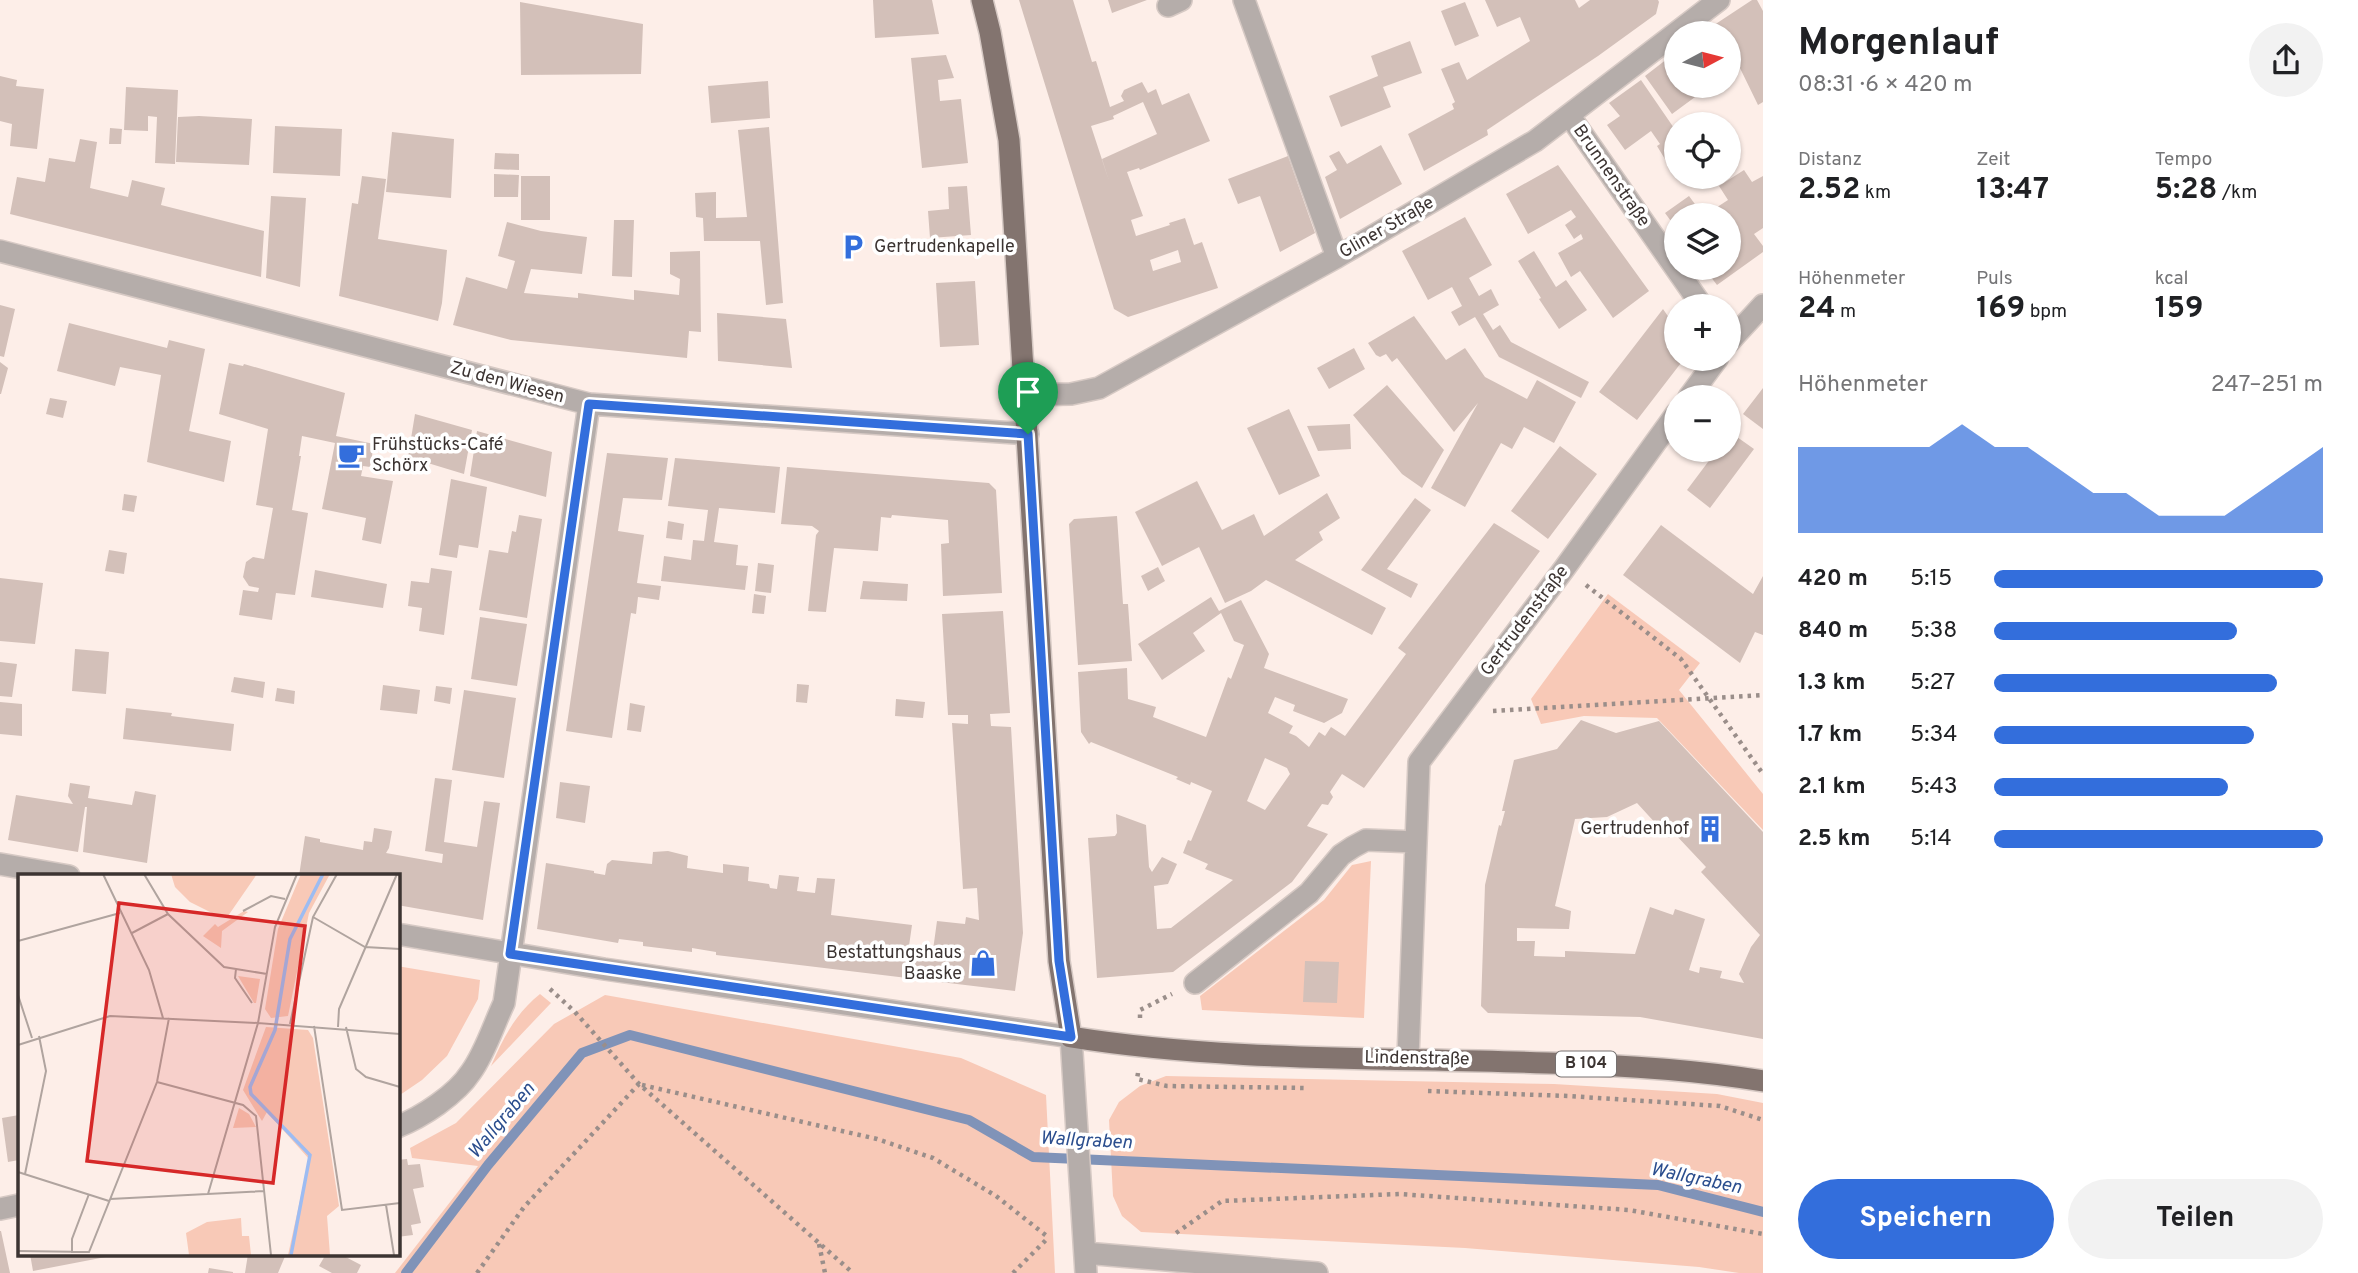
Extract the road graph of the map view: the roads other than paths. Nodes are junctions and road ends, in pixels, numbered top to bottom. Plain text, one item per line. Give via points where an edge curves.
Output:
1 (982, 0) edge
2 (1244, 0) edge
3 (1719, 0) edge
4 (1692, 9) edge
5 (1569, 116) junction
6 (0, 251) edge
7 (1337, 257) junction
8 (1694, 294) edge
9 (1763, 305) edge
10 (1741, 329) edge
11 (1026, 395) junction
12 (589, 404) junction
13 (1664, 431) edge
14 (1028, 434) junction
15 (1416, 842) junction
16 (0, 864) edge
17 (58, 874) edge
18 (399, 934) edge
19 (510, 954) junction
20 (1195, 983) dead end
21 (1071, 1037) junction
22 (1408, 1058) junction
23 (1763, 1081) edge
24 (399, 1126) edge
25 (18, 1205) edge
26 (0, 1209) edge
27 (1085, 1263) edge
28 (1317, 1273) edge

1 - 11 main road via 1010,141
2 - 7 street
3 - 4 street, Gliner Straße
4 - 5 street, Gliner Straße
5 - 7 street, Gliner Straße via 1535,141
5 - 8 street, Brunnenstraße
6 - 12 street, Zu den Wiesen
7 - 11 street, Gliner Straße via 1099,388
9 - 10 street
11 - 14 main road
12 - 14 street, Zu den Wiesen
12 - 19 street
13 - 15 street, Gertrudenstraße via 1419,762
14 - 21 main road via 1059,961
15 - 20 street via 1366,840 1353,847 1309,893
15 - 22 street, Gertrudenstraße
16 - 17 street
18 - 19 street
19 - 21 street
19 - 24 street via 505,1003 471,1073 441,1102
21 - 22 main road, Lindenstraße / B 104 via 1138,1048
21 - 27 street
22 - 23 main road, Lindenstraße / B 104 via 1632,1066
25 - 26 street
27 - 28 street via 1141,1258

